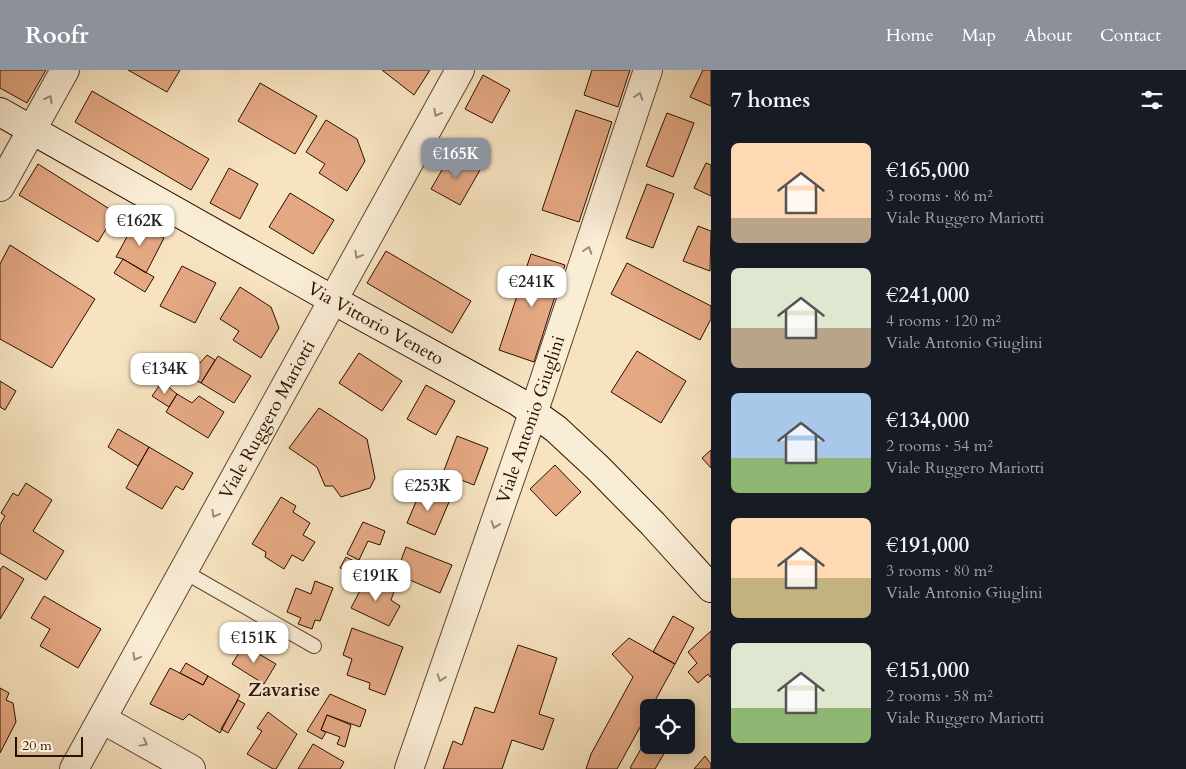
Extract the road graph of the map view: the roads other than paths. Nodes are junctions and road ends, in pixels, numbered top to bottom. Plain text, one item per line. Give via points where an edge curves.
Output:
1 (66, 70) edge
2 (460, 70) edge
3 (648, 70) edge
4 (0, 112) edge
5 (32, 130) junction
6 (0, 187) edge
7 (333, 300) junction
8 (534, 413) junction
9 (183, 571) junction
10 (711, 588) edge
11 (314, 646) dead end
12 (102, 719) junction
13 (74, 769) edge
14 (191, 769) edge
15 (409, 769) edge

5 -> 1 street
2 -> 7 street, Viale Ruggero Mariotti
8 -> 3 street, Viale Antonio Giuglini
4 - 5 street, Via Vittorio Veneto
5 - 6 street
5 - 7 street, Via Vittorio Veneto
7 - 8 street, Via Vittorio Veneto
7 -> 9 street, Viale Ruggero Mariotti
8 - 10 street, Via Vittorio Veneto via 598,468
8 -> 15 street, Viale Antonio Giuglini
9 - 11 lane
9 -> 12 street, Viale Ruggero Mariotti
12 - 13 street, Viale Ruggero Mariotti
12 -> 14 street

